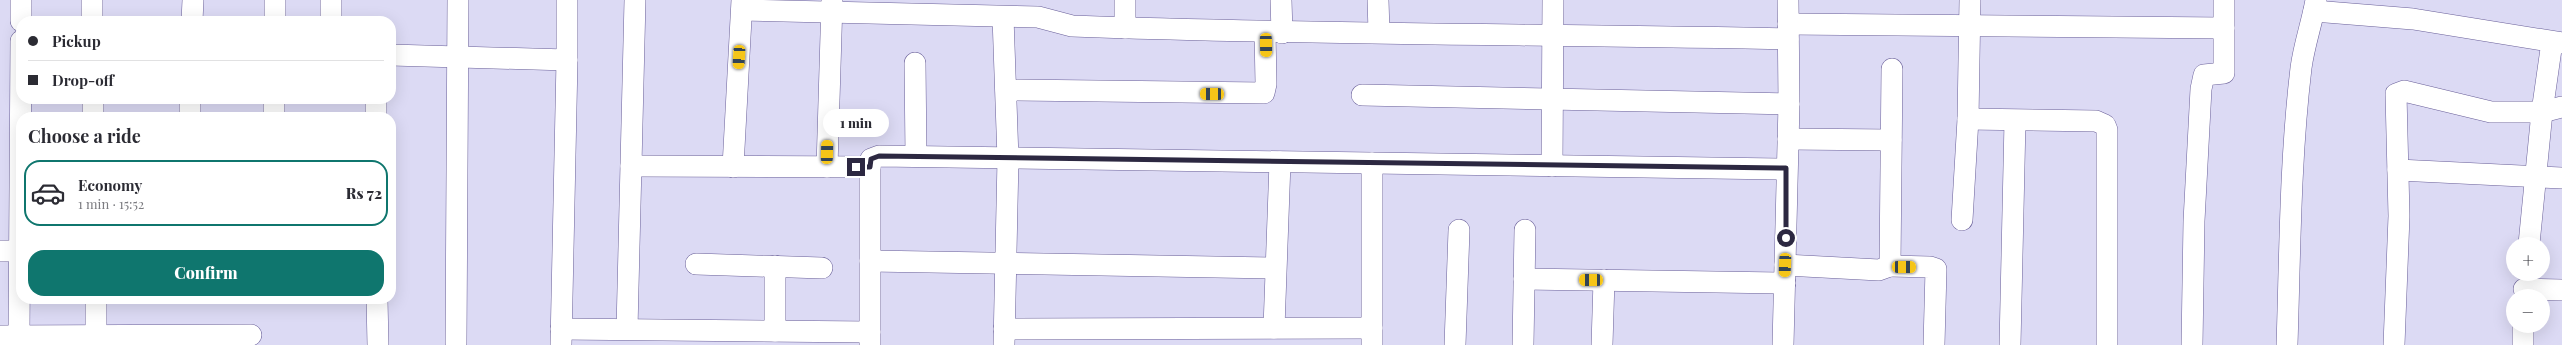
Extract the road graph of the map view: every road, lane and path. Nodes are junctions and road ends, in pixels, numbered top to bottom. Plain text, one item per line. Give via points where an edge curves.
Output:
1 (21, 0) edge
2 (92, 0) edge
3 (193, 0) edge
4 (275, 0) edge
5 (331, 0) edge
6 (458, 0) edge
7 (567, 0) edge
8 (635, 0) edge
9 (1125, 0) edge
10 (1281, 0) edge
11 (1378, 0) edge
12 (1553, 0) edge
13 (1788, 0) edge
14 (1970, 0) edge
15 (2224, 0) edge
16 (742, 5) edge
17 (2315, 5) edge
18 (832, 7) edge
19 (928, 7) edge
20 (21, 16) edge
21 (92, 16) edge
22 (192, 16) edge
23 (275, 16) edge
24 (331, 16) edge
25 (1003, 17) junction
26 (1970, 26) junction
27 (1124, 28) junction
28 (2224, 28) junction
29 (1274, 32) junction
30 (1379, 32) junction
31 (1788, 32) junction
32 (1552, 34) junction
33 (2557, 43) edge
34 (396, 55) edge
35 (458, 56) junction
36 (567, 60) junction
37 (915, 62) dead end
38 (1892, 69) dead end
39 (1006, 90) junction
40 (1362, 96) dead end
41 (1552, 98) junction
42 (1789, 104) junction
43 (2562, 107) edge
44 (2542, 112) junction
45 (1968, 119) junction
46 (2015, 121) junction
47 (1788, 139) junction
48 (1891, 140) junction
49 (916, 156) junction
50 (1008, 159) junction
51 (1280, 162) junction
52 (1372, 163) junction
53 (631, 166) junction
54 (1552, 166) junction
55 (733, 167) junction
56 (827, 167) junction
57 (870, 167) junction
58 (1786, 168) junction
59 (2398, 170) junction
60 (16, 172) edge
61 (2535, 176) junction
62 (2562, 178) edge
63 (1962, 220) dead end
64 (1459, 230) dead end
65 (1525, 230) dead end
66 (2530, 237) edge
67 (13, 251) edge
68 (870, 261) junction
69 (696, 264) dead end
70 (1005, 264) junction
71 (775, 266) junction
72 (1890, 266) junction
73 (822, 268) dead end
74 (1275, 268) junction
75 (1785, 274) junction
76 (1524, 279) junction
77 (1604, 280) junction
78 (2525, 286) edge
79 (2562, 290) edge
80 (95, 304) edge
81 (378, 304) edge
82 (1274, 328) junction
83 (627, 330) junction
84 (775, 331) junction
85 (2523, 333) edge
86 (251, 335) dead end
87 (1372, 336) edge
88 (561, 337) edge
89 (1004, 337) edge
90 (1157, 337) edge
91 (6, 338) edge
92 (89, 338) edge
93 (870, 338) edge
94 (456, 343) dead end
95 (378, 345) edge
96 (1455, 345) edge
97 (1523, 345) edge
98 (1602, 345) edge
99 (1783, 345) edge
100 (1934, 345) edge
101 (2010, 345) edge
102 (2107, 345) edge
103 (2192, 345) edge
104 (2287, 345) edge
105 (2394, 345) edge
106 (2522, 345) edge

1 - 20 street
2 - 21 street
3 - 22 street
4 - 23 street
5 - 24 street
6 - 35 street
7 - 36 street
8 - 53 street
9 - 27 street
10 - 29 street
11 - 30 street
12 - 32 street
13 - 31 street
14 - 26 street
15 - 28 street
16 - 18 street
16 - 55 street
17 - 33 street
17 - 104 street via 2301,67 2297,109
18 - 19 street
18 - 56 street
19 - 25 street
25 - 27 street via 1038,17 1063,25
25 - 39 street
26 - 28 street
26 - 31 street
26 - 45 street
27 - 29 street
28 - 103 street via 2224,73 2204,75 2201,89 2194,221
29 - 30 street
29 - 39 street via 1264,93
30 - 32 street
31 - 32 street
31 - 42 street
32 - 41 street
33 - 44 street
34 - 35 street
35 - 36 street
35 - 94 street
36 - 88 street
37 - 49 street
38 - 48 street
39 - 50 street
40 - 41 street
41 - 42 street
41 - 54 street
42 - 47 street
43 - 44 street
44 - 59 street via 2492,112 2404,91 2398,92 2395,99
44 - 61 street
45 - 46 street
45 - 63 street
46 - 101 street
46 - 102 street via 2100,121 2106,128
47 - 48 street
47 - 58 street
48 - 72 street
49 - 50 street
49 - 57 street via 874,156
50 - 51 street
50 - 70 street
51 - 52 street
51 - 74 street
52 - 54 street
52 - 87 street
53 - 55 street
53 - 83 street
54 - 58 street
55 - 56 street
56 - 57 street
57 - 68 street
58 - 75 street
59 - 61 street
59 - 105 street
60 - 67 street
61 - 62 street
61 - 66 street
64 - 96 street
65 - 76 street
67 - 91 street
68 - 70 street
68 - 93 street
69 - 71 street
70 - 74 street
70 - 89 street
71 - 73 street
71 - 84 street
72 - 75 street via 1879,270
72 - 100 street via 1936,269
74 - 82 street
75 - 77 street
75 - 99 street
76 - 77 street
76 - 97 street
77 - 98 street
78 - 79 street
80 - 92 street
81 - 95 street
82 - 87 street
82 - 90 street
83 - 84 street
83 - 88 street
84 - 93 street
85 - 106 street
86 - 92 street
89 - 90 street
91 - 92 street

